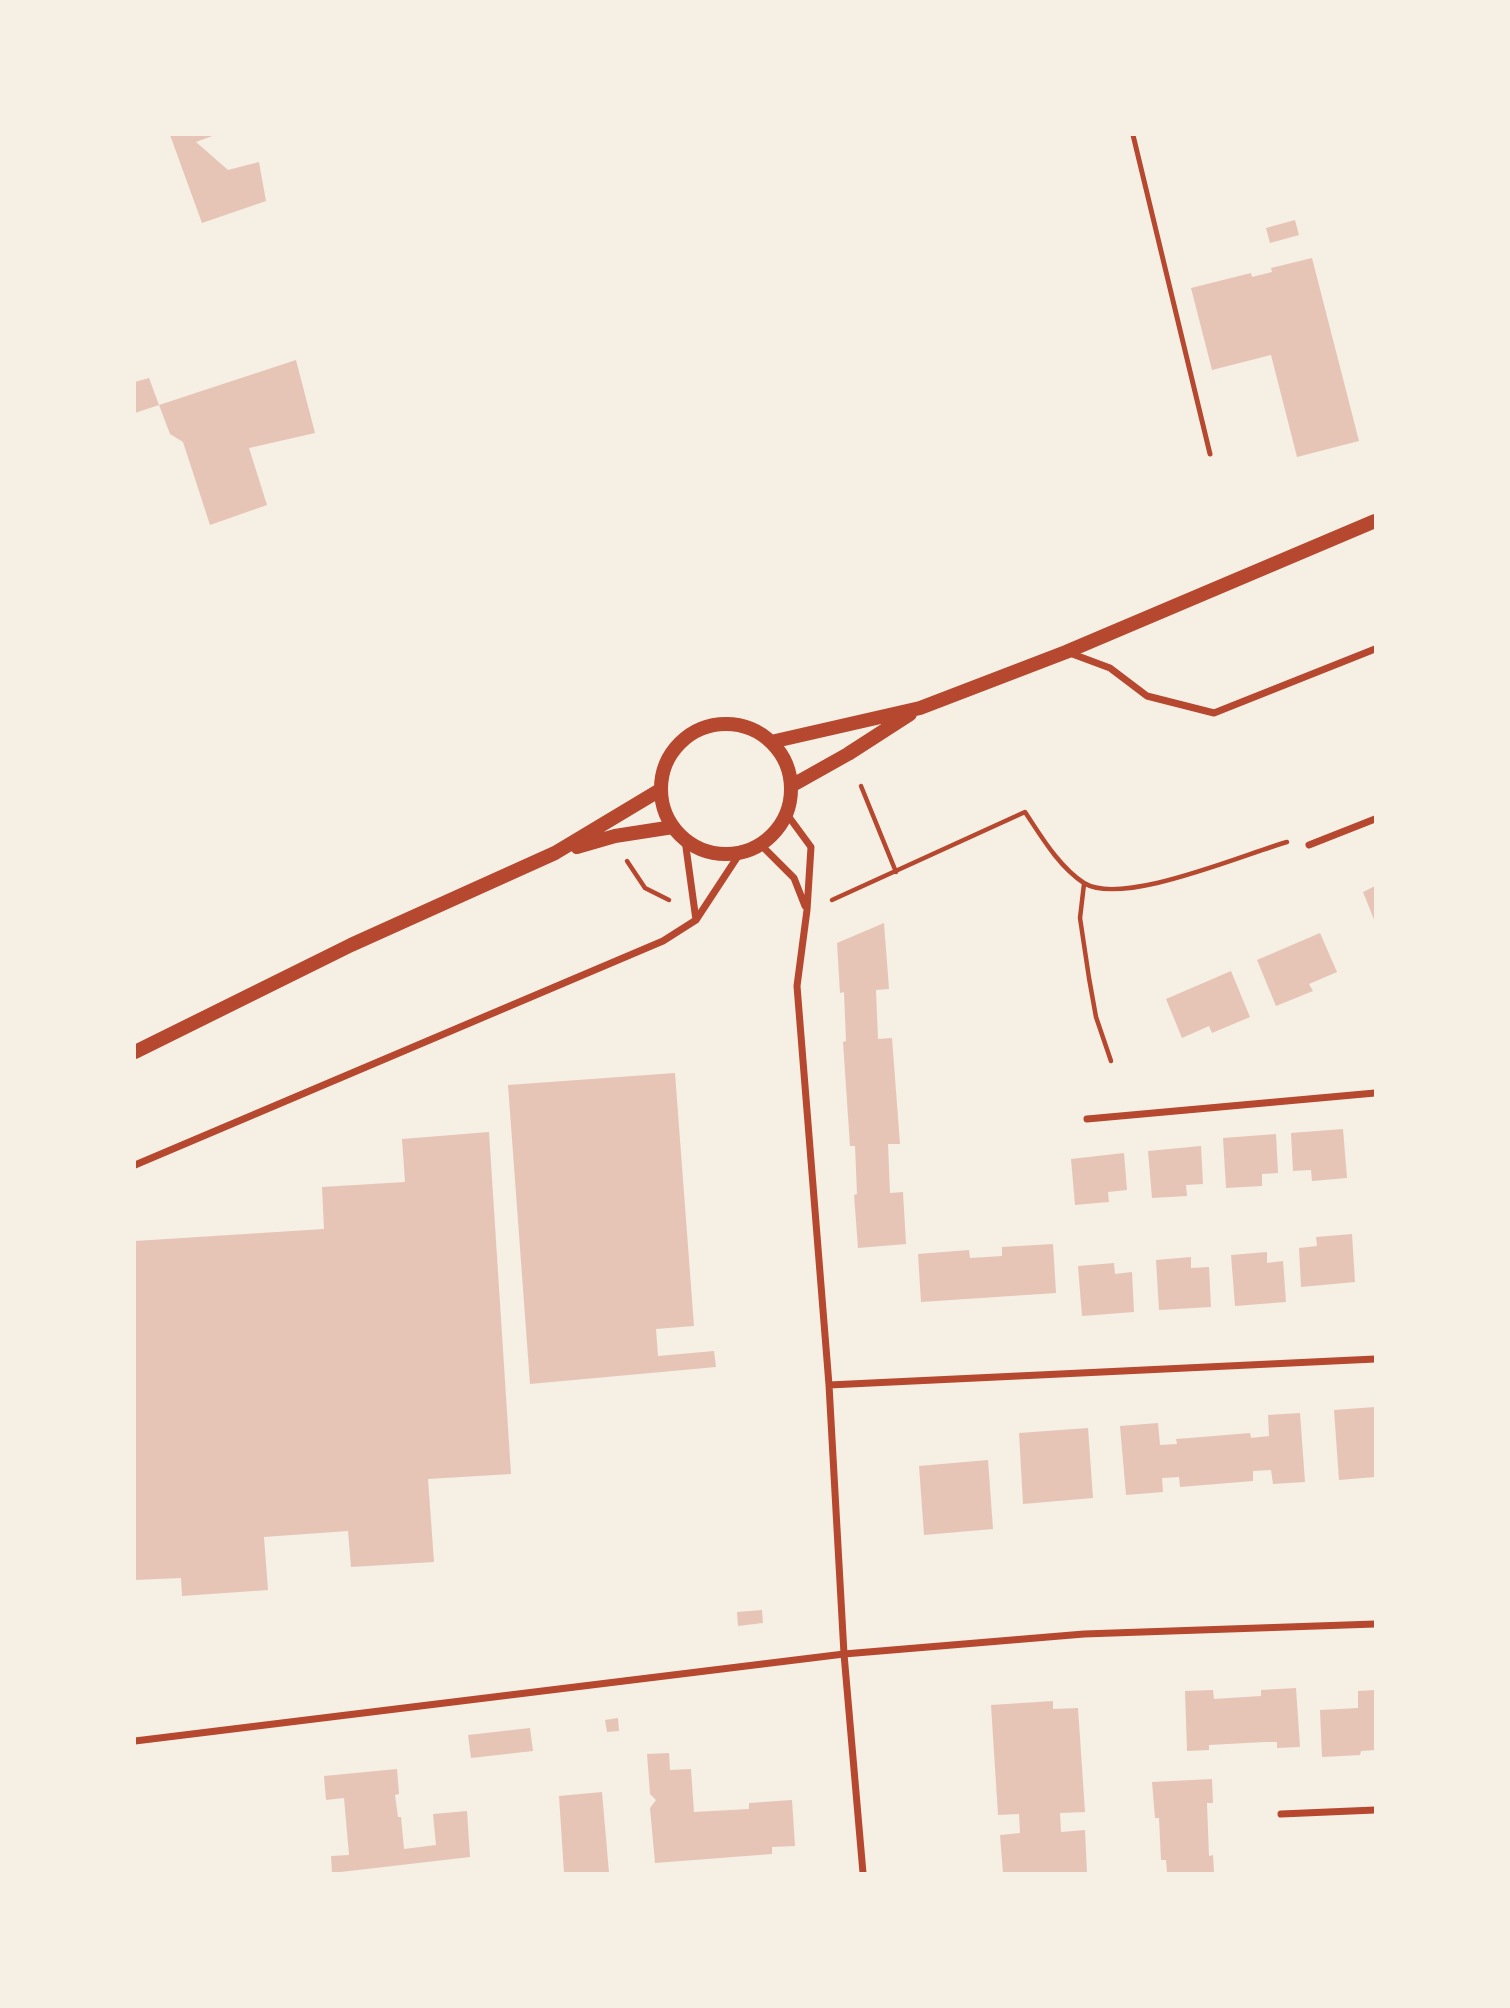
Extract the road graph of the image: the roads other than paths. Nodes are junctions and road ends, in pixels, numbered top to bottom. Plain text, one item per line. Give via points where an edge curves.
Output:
1 (1133, 135) edge
2 (1210, 454) dead end
3 (1375, 521) edge
4 (1375, 649) edge
5 (1066, 652) junction
6 (920, 708) junction
7 (771, 742) junction
8 (791, 786) junction
9 (660, 790) junction
10 (786, 813) junction
11 (1375, 819) edge
12 (673, 827) junction
13 (685, 840) junction
14 (761, 844) junction
15 (1309, 845) road end
16 (555, 853) junction
17 (740, 853) junction
18 (807, 910) junction
19 (696, 920) junction
20 (135, 1052) edge
21 (1375, 1093) edge
22 (1087, 1119) dead end
23 (135, 1165) edge
24 (1375, 1359) edge
25 (829, 1385) junction
26 (1375, 1624) edge
27 (844, 1654) junction
28 (135, 1741) edge
29 (1375, 1810) edge
30 (1281, 1814) dead end
31 (863, 1873) edge

1 - 2 lane
3 - 5 main road
4 - 5 street via 1214,713 1147,696 1110,668
5 - 6 main road
6 - 7 main road
6 - 8 main road
7 - 8 main road via 789,770
7 - 9 main road via 753,729 732,723 710,725 673,749
8 - 10 main road
9 - 12 main road
9 - 16 main road
10 - 14 main road via 776,831
10 - 18 street via 811,847
11 - 15 street
12 - 13 main road
12 - 16 main road via 615,835
13 - 17 main road via 702,850
13 - 19 street
14 - 17 main road
14 - 18 street via 794,878
16 - 20 main road via 351,945
17 - 19 street
18 - 25 street via 797,986
19 - 23 street via 663,941
21 - 22 street
24 - 25 street
25 - 27 street
26 - 27 street via 1084,1633
27 - 28 street
27 - 31 street
29 - 30 street

